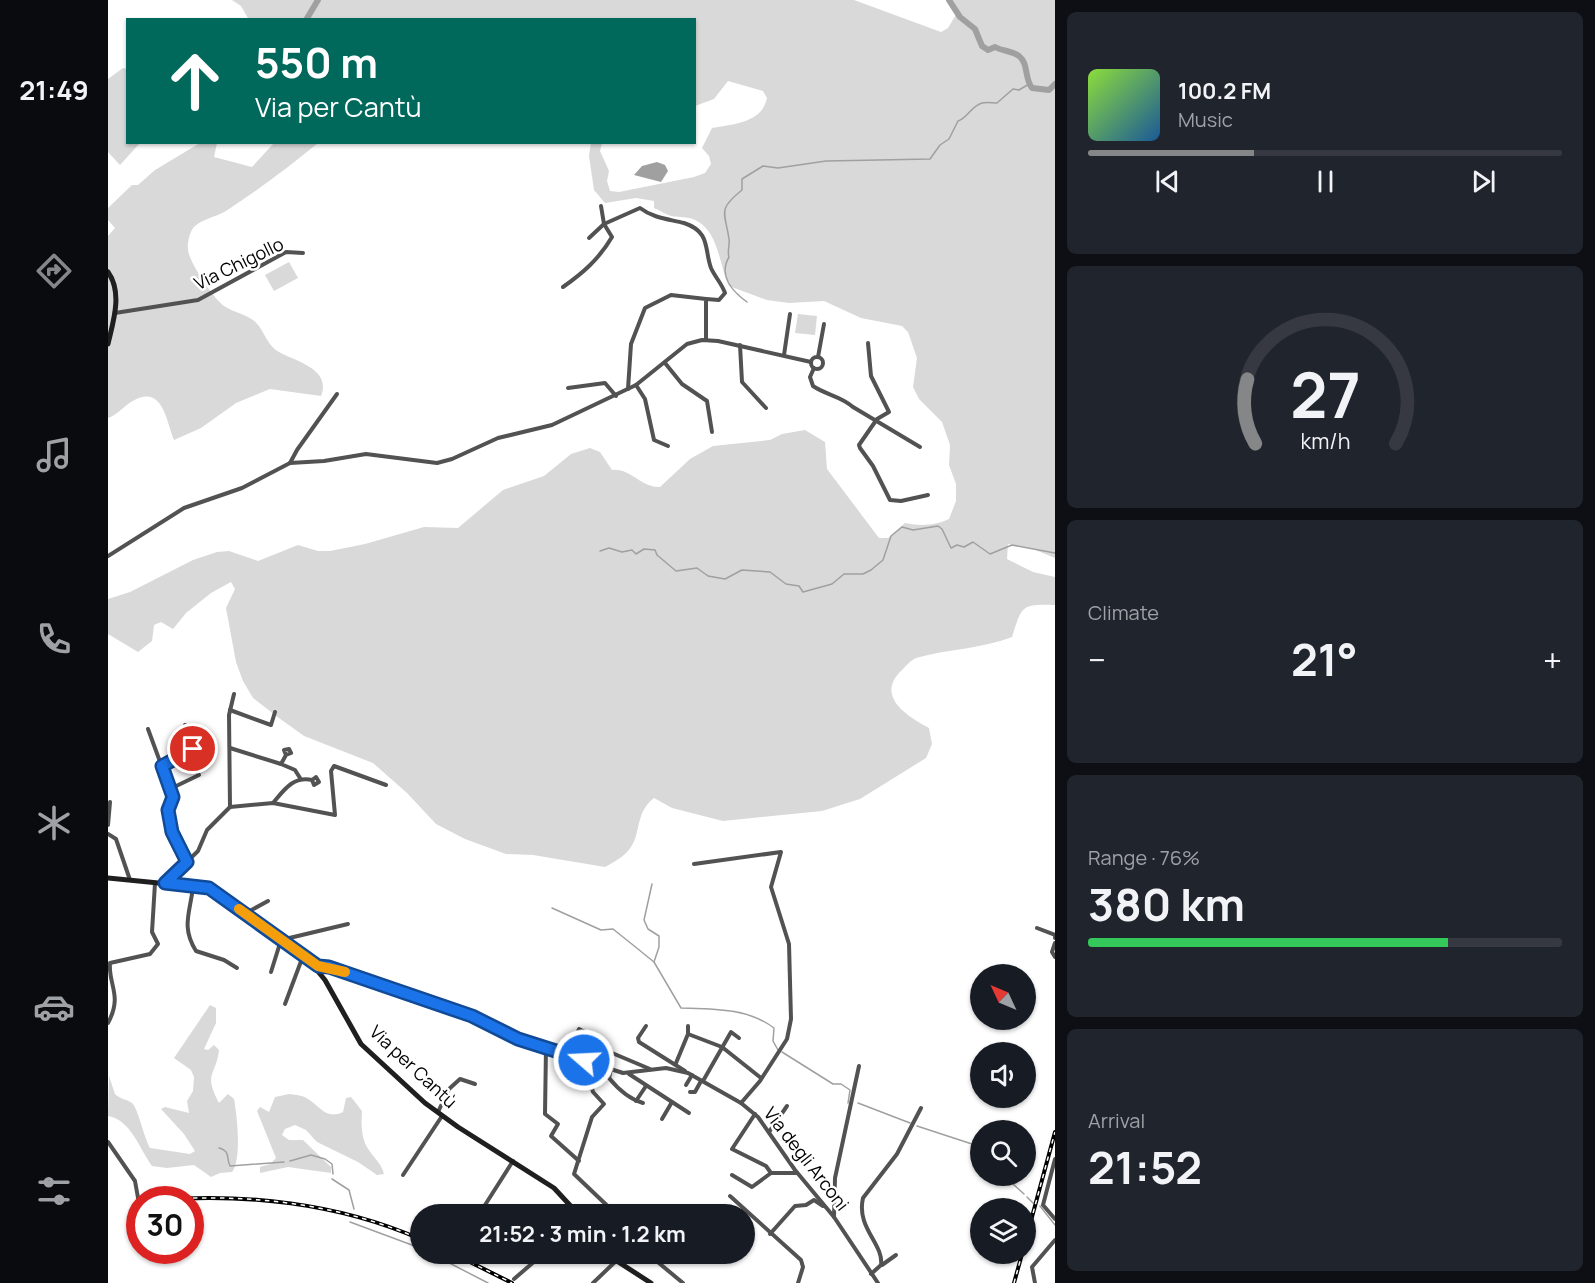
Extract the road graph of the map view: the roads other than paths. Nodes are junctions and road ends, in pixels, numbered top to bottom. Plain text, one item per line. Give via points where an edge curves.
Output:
1 (601, 206) dead end
2 (604, 224) junction
3 (589, 237) dead end
4 (303, 252) dead end
5 (108, 272) edge
6 (563, 287) dead end
7 (706, 299) junction
8 (115, 312) junction
9 (790, 314) dead end
10 (824, 324) dead end
11 (704, 340) junction
12 (868, 343) dead end
13 (108, 344) edge
14 (740, 345) junction
15 (784, 355) junction
16 (819, 357) junction
17 (811, 362) junction
18 (665, 363) junction
19 (814, 368) junction
20 (636, 386) junction
21 (568, 388) dead end
22 (628, 390) junction
23 (337, 394) dead end
24 (616, 396) junction
25 (766, 408) dead end
26 (877, 419) junction
27 (712, 432) dead end
28 (668, 446) dead end
29 (920, 447) dead end
30 (290, 463) junction
31 (928, 495) dead end
32 (108, 556) edge
33 (234, 694) dead end
34 (230, 710) junction
35 (275, 712) dead end
36 (185, 725) dead end
37 (148, 729) dead end
38 (229, 748) junction
39 (286, 755) dead end
40 (280, 764) junction
41 (162, 766) junction
42 (195, 768) dead end
43 (300, 778) junction
44 (312, 780) dead end
45 (386, 785) dead end
46 (170, 789) junction
47 (110, 802) dead end
48 (273, 803) junction
49 (230, 807) junction
50 (108, 825) edge
51 (108, 834) edge
52 (187, 862) junction
53 (694, 864) dead end
54 (108, 878) edge
55 (130, 880) junction
56 (155, 882) junction
57 (165, 883) junction
58 (193, 886) junction
59 (268, 901) dead end
60 (245, 914) junction
61 (348, 924) dead end
62 (1037, 928) dead end
63 (1055, 938) edge
64 (281, 940) junction
65 (1055, 943) edge
66 (305, 957) junction
67 (1055, 957) edge
68 (316, 967) junction
69 (328, 967) junction
70 (237, 968) dead end
71 (271, 972) dead end
72 (324, 977) junction
73 (285, 1004) dead end
74 (108, 1023) edge
75 (646, 1026) dead end
76 (688, 1026) dead end
77 (688, 1034) junction
78 (739, 1038) dead end
79 (546, 1047) junction
80 (722, 1047) junction
81 (567, 1054) junction
82 (584, 1060) junction
83 (676, 1064) junction
84 (859, 1066) dead end
85 (611, 1069) junction
86 (651, 1070) junction
87 (629, 1074) junction
88 (690, 1074) junction
89 (761, 1078) junction
90 (702, 1081) junction
91 (475, 1084) dead end
92 (686, 1085) dead end
93 (646, 1086) junction
94 (690, 1092) dead end
95 (636, 1101) junction
96 (672, 1102) junction
97 (644, 1103) dead end
98 (741, 1103) junction
99 (787, 1106) dead end
100 (921, 1108) dead end
101 (689, 1113) dead end
102 (754, 1114) junction
103 (440, 1115) junction
104 (662, 1119) dead end
105 (769, 1132) junction
106 (108, 1142) edge
107 (1055, 1159) edge
108 (513, 1161) junction
109 (579, 1161) junction
110 (771, 1173) junction
111 (798, 1173) junction
112 (403, 1175) dead end
113 (732, 1175) dead end
114 (136, 1186) edge
115 (730, 1196) dead end
116 (485, 1204) edge
117 (569, 1204) edge
118 (605, 1204) edge
119 (829, 1210) junction
120 (834, 1217) junction
121 (1055, 1219) edge
122 (770, 1234) junction
123 (1055, 1240) edge
124 (896, 1255) dead end
125 (531, 1264) edge
126 (613, 1264) edge
127 (621, 1264) edge
128 (660, 1264) edge
129 (881, 1265) junction
130 (871, 1274) junction
131 (514, 1279) dead end
132 (593, 1283) edge
133 (651, 1283) edge
134 (683, 1283) edge
135 (798, 1283) edge
136 (878, 1283) edge
137 (1035, 1283) edge

1 - 2 street
2 - 3 street
2 - 6 street via 612,237 603,252
2 - 7 street via 640,208 650,216 687,224 700,233 724,293 719,300
4 - 8 street, Via Chigollo via 286,252 198,300
5 - 8 street via 115,292
7 - 11 street
7 - 22 street via 670,295 645,308 631,345
8 - 13 street
9 - 15 street
10 - 16 street
11 - 14 street
11 - 18 street via 687,344
12 - 26 street via 871,376 889,410
14 - 15 street
14 - 25 street via 742,382
15 - 17 street
16 - 17 street
16 - 19 street via 823,365
17 - 19 street
18 - 20 street
18 - 27 street via 682,384 707,401
19 - 26 street via 810,382 813,386 845,399
20 - 22 street
20 - 28 street via 645,399 654,440
21 - 24 street via 605,382
22 - 24 street
23 - 30 street
24 - 30 street via 552,425 498,438 437,463 366,454
26 - 29 street
26 - 31 street via 859,445 887,497 901,501
30 - 32 street via 242,488 184,508
33 - 34 street
34 - 35 street via 271,725
34 - 38 street
36 - 41 street via 193,749
37 - 41 street
38 - 40 street
38 - 49 street
39 - 40 street
40 - 43 street via 295,770
41 - 46 street
42 - 46 street via 199,775
43 - 44 street
43 - 48 street
45 - 48 street via 336,766 332,767 335,814
46 - 52 street via 172,832
47 - 50 street
48 - 49 street
49 - 52 street via 207,830 198,851
51 - 55 street via 116,839
52 - 57 street
53 - 89 street via 781,852 771,887 789,944 791,1019 787,1039
54 - 55 street, Via per Cantù
55 - 56 street, Via per Cantù
56 - 57 street, Via per Cantù
56 - 74 street via 152,932 158,944 150,954 110,963 115,1010
57 - 58 street, Via per Cantù
58 - 60 street, Via per Cantù via 209,888
58 - 70 street via 186,928 190,941 196,951
59 - 60 street
60 - 64 street, Via per Cantù
61 - 64 street
62 - 63 street
64 - 66 street, Via per Cantù
64 - 71 street
65 - 67 street
66 - 68 street, Via per Cantù
66 - 73 street
68 - 69 street, Via degli Arconi
68 - 72 street, Via per Cantù
69 - 72 street
69 - 79 street, Via degli Arconi via 472,1016 518,1039
72 - 103 street, Via per Cantù via 361,1044
75 - 83 street via 639,1041
76 - 77 street
77 - 80 street
77 - 83 street
78 - 80 street via 731,1032
79 - 81 street, Via degli Arconi
79 - 109 street via 545,1114 558,1124 551,1136
80 - 89 street
80 - 90 street
81 - 82 street, Via degli Arconi
81 - 86 street via 579,1029 585,1032 586,1042
82 - 85 street, Via degli Arconi
82 - 109 street via 593,1092 604,1104 592,1117
83 - 88 street
84 - 120 street via 835,1178
85 - 87 street, Via degli Arconi
85 - 95 street via 611,1081
86 - 87 street, Via degli Arconi
86 - 88 street, Via degli Arconi via 666,1068
87 - 93 street
88 - 90 street, Via degli Arconi
88 - 92 street
89 - 98 street
90 - 94 street via 696,1092
90 - 98 street, Via degli Arconi
91 - 103 street via 460,1078 454,1081
93 - 95 street
93 - 96 street
95 - 97 street
96 - 101 street
96 - 104 street
98 - 102 street, Via degli Arconi
99 - 105 street
100 - 129 street via 897,1154 862,1202 866,1229 881,1254
102 - 105 street, Via degli Arconi
102 - 110 street via 732,1149 766,1166
103 - 108 street, Via per Cantù
103 - 112 street
105 - 111 street, Via degli Arconi
106 - 114 street
107 - 121 street via 1043,1205
108 - 116 street
108 - 117 street, Via per Cantù via 554,1188
109 - 118 street via 574,1174
110 - 111 street
110 - 113 street via 752,1187
111 - 119 street, Via degli Arconi
115 - 122 street
119 - 120 street, Via degli Arconi
119 - 122 street via 814,1200 796,1206
120 - 130 street, Via degli Arconi
122 - 135 street via 801,1260
123 - 137 street via 1032,1267
124 - 129 street
125 - 131 street
126 - 132 street
127 - 133 street
128 - 134 street
129 - 130 street
130 - 136 street, Via degli Arconi

